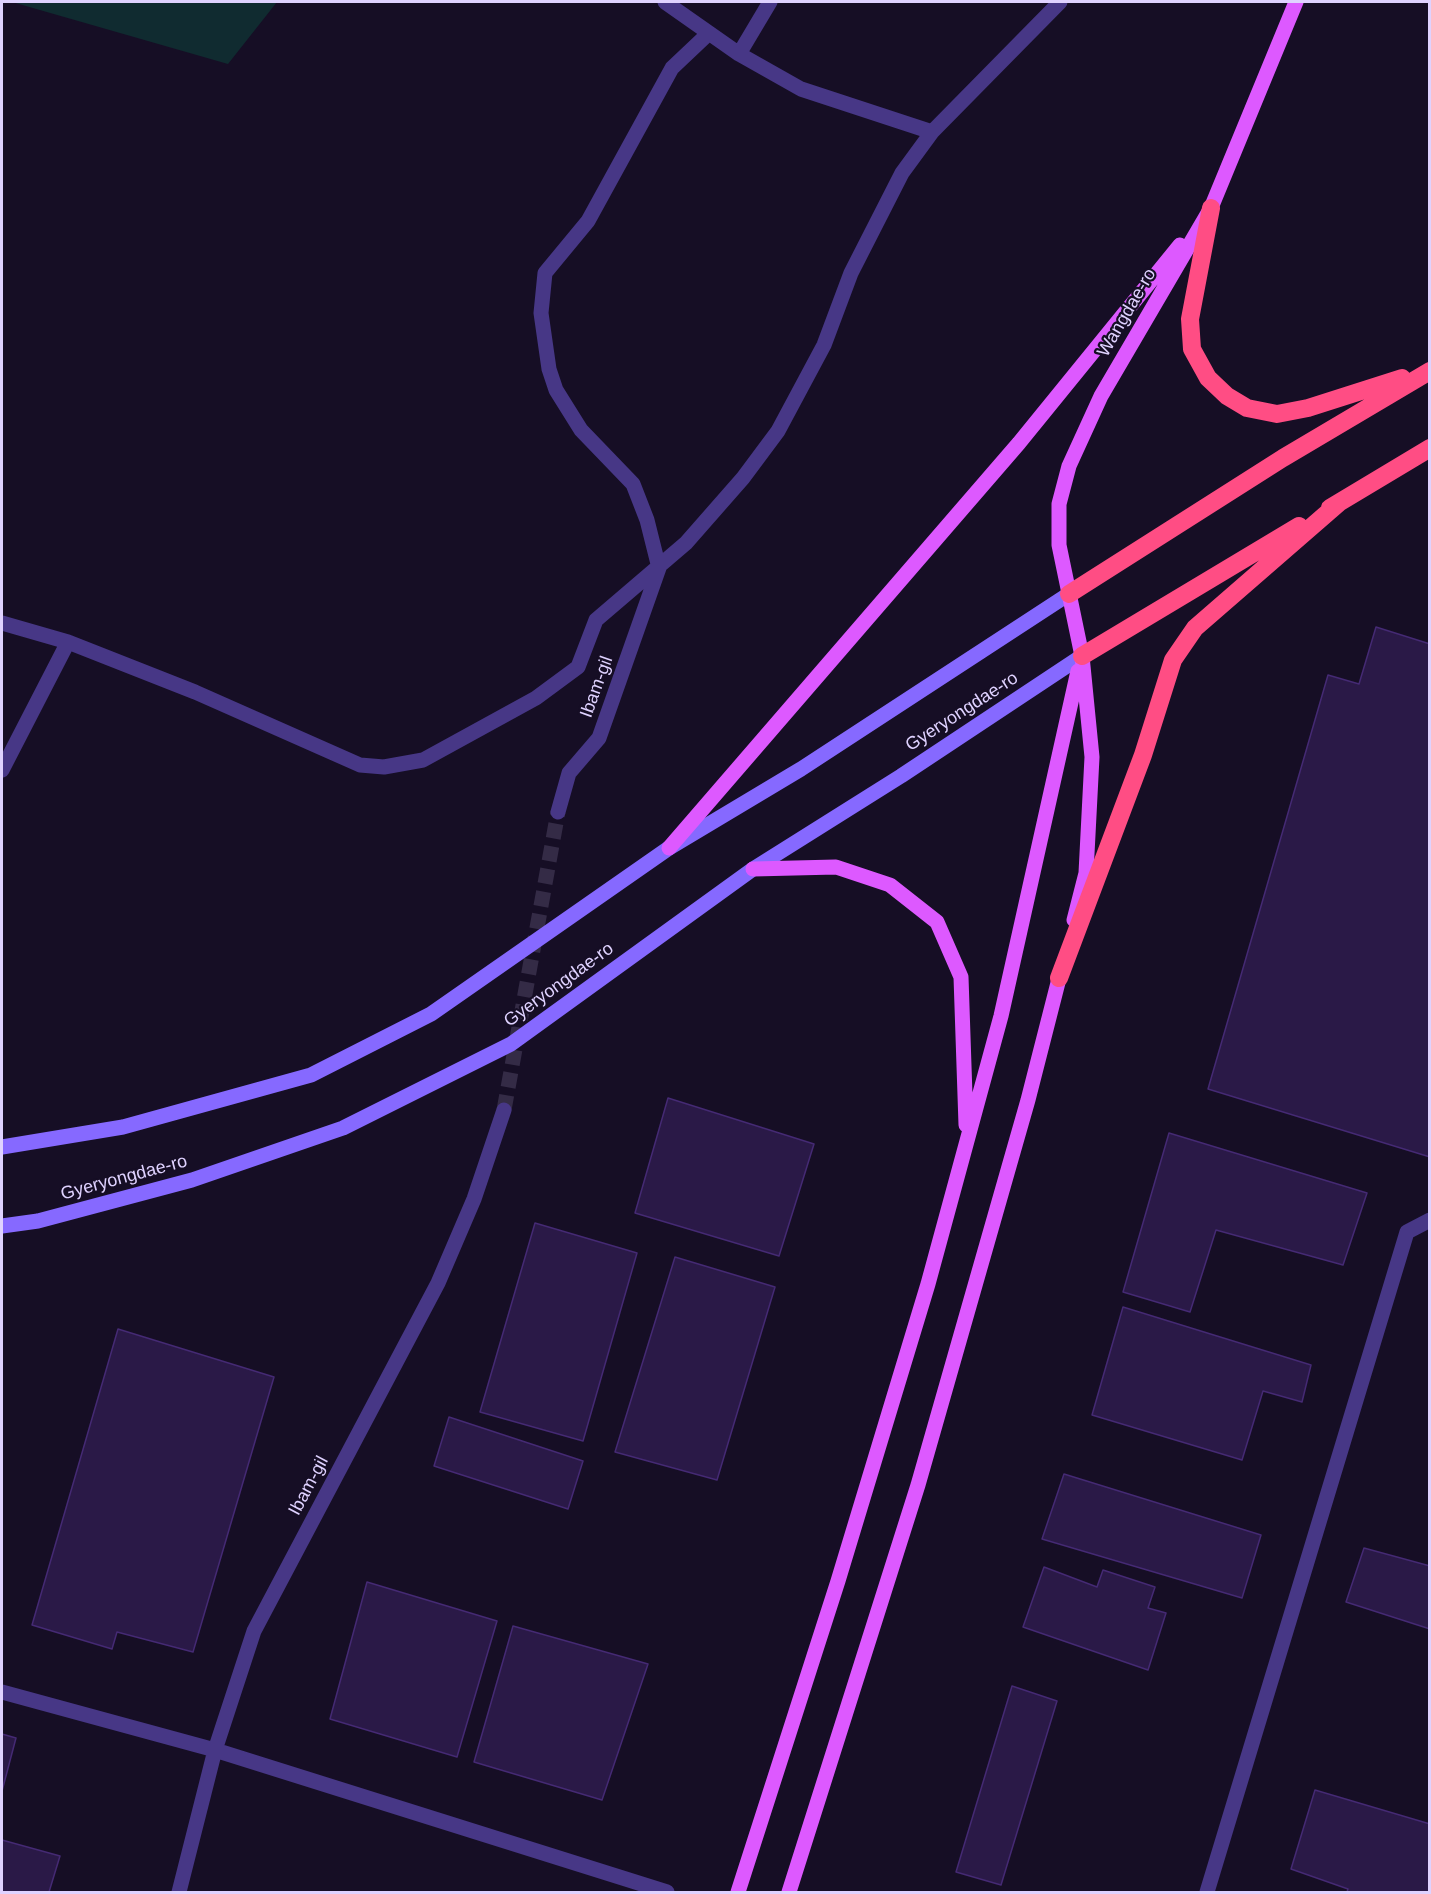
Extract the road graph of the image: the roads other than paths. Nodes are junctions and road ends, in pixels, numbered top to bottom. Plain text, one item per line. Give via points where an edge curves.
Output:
1 (665, 2) edge
2 (770, 2) edge
3 (1060, 2) edge
4 (1296, 2) edge
5 (709, 33) junction
6 (739, 54) junction
7 (932, 132) junction
8 (1211, 208) junction
9 (1430, 370) edge
10 (1430, 448) edge
11 (1340, 502) junction
12 (659, 568) junction
13 (1069, 594) junction
14 (2, 623) edge
15 (68, 642) junction
16 (1082, 656) junction
17 (2, 770) edge
18 (558, 812) tunnel mouth
19 (669, 848) junction
20 (753, 869) junction
21 (1059, 978) junction
22 (504, 1110) tunnel mouth
23 (966, 1145) junction
24 (2, 1147) edge
25 (1430, 1220) edge
26 (2, 1226) edge
27 (2, 1692) edge
28 (215, 1750) junction
29 (179, 1893) edge
30 (668, 1893) edge
31 (738, 1893) edge
32 (789, 1893) edge
33 (1207, 1893) edge

1 - 5 street
2 - 6 street
3 - 7 street
4 - 8 main road, Wangdae-ro
5 - 6 street
5 - 12 street via 672,68 588,221 545,273 541,313 556,390 581,430 633,484 648,520
6 - 7 street via 801,88
7 - 12 street via 902,173 851,273 824,345 778,431 686,543
8 - 9 highway via 1190,319 1192,349 1208,378 1227,396 1247,408 1276,414 1308,408
8 - 13 main road, Wangdae-ro via 1101,396 1069,466 1059,504 1059,545
8 - 19 main road via 1018,443
9 - 13 highway
10 - 11 highway
11 - 16 highway
11 - 21 highway via 1195,628 1173,660 1143,755
12 - 15 street via 596,620 578,667 536,698 423,760 384,767 360,765 195,692
12 - 18 street, Ibam-gil via 599,738 569,772
13 - 16 main road, Wangdae-ro
13 - 19 main road via 801,769
14 - 15 street
15 - 17 street
16 - 20 main road, Gyeryongdae-ro
16 - 21 main road, Wangdae-ro via 1092,757 1086,873
16 - 23 main road via 1035,873
19 - 24 main road via 430,1014 311,1075 123,1127
20 - 23 main road via 836,867 890,885 937,922 961,977
20 - 26 main road, Gyeryongdae-ro via 511,1044 343,1128 192,1180 38,1221
21 - 32 main road, Wangdae-ro via 918,1485
22 - 28 street, Ibam-gil via 474,1199 438,1283 254,1631
23 - 31 main road via 838,1581
25 - 33 street via 1407,1232
27 - 28 street
28 - 29 street, Ibam-gil
28 - 30 street

